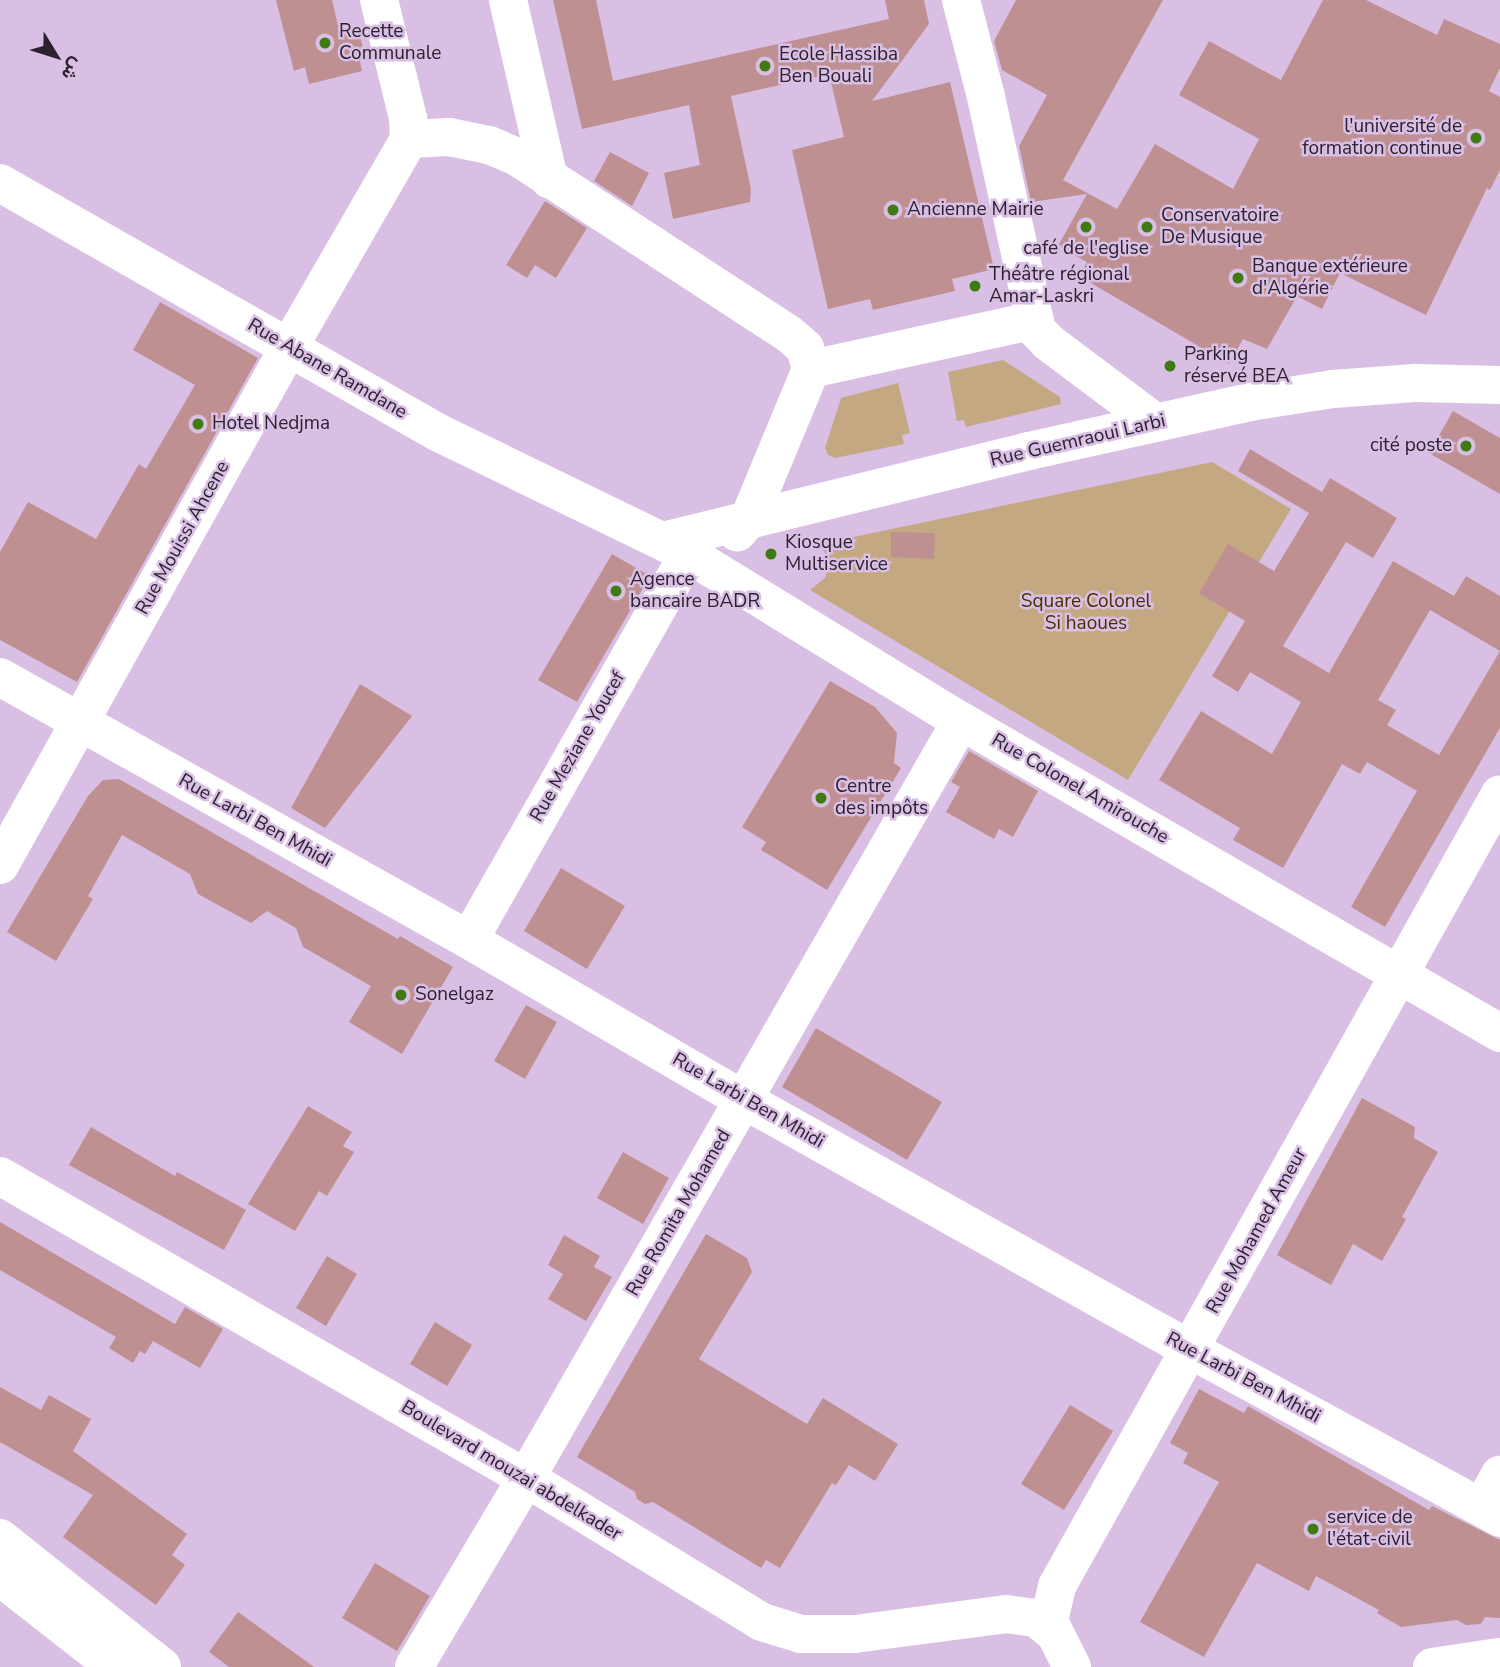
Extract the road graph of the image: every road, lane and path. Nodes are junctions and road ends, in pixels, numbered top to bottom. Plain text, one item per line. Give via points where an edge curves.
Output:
1 (379, 0) edge
2 (508, 0) edge
3 (961, 0) edge
4 (409, 139) junction
5 (548, 179) junction
6 (0, 183) edge
7 (1035, 320) junction
8 (289, 347) junction
9 (811, 369) junction
10 (1500, 385) edge
11 (1156, 423) junction
12 (749, 519) junction
13 (675, 548) junction
14 (748, 591) junction
15 (0, 677) edge
16 (961, 721) junction
17 (80, 723) junction
18 (1500, 794) edge
19 (0, 865) edge
20 (469, 940) junction
21 (1397, 975) junction
22 (1500, 1033) edge
23 (744, 1100) junction
24 (0, 1176) edge
25 (1191, 1350) junction
26 (526, 1478) junction
27 (1494, 1500) edge
28 (0, 1538) edge
29 (0, 1577) edge
30 (1057, 1586) junction
31 (1006, 1614) junction
32 (1051, 1630) junction
33 (1500, 1657) edge
34 (1073, 1666) edge
35 (115, 1667) edge
36 (162, 1667) edge
37 (414, 1667) edge
38 (1432, 1667) edge

1 - 4 street
2 - 5 street
3 - 7 street
4 - 5 street via 449,137 489,145 519,158
4 - 8 street, Rue Mouissi Ahcene
5 - 9 street via 789,334 805,348
6 - 8 street, Rue Abane Ramdane
7 - 9 street
7 - 11 street via 1048,342
8 - 13 street, Rue Abane Ramdane via 439,433
8 - 17 street, Rue Mouissi Ahcene
9 - 12 street
10 - 11 street, Rue Guemraoui Larbi via 1415,383 1333,389
11 - 12 street, Rue Guemraoui Larbi
12 - 13 street, Rue Guemraoui Larbi via 695,536
12 - 14 street via 736,533 728,559
13 - 14 street, Rue Colonel Amirouche
13 - 20 street, Rue Meziane Youcef
14 - 16 street, Rue Colonel Amirouche
15 - 17 street, Rue Larbi Ben Mhidi
16 - 21 street, Rue Colonel Amirouche
16 - 23 street, Rue Romita Mohamed
17 - 19 street, Rue Mouissi Ahcene
17 - 20 street, Rue Larbi Ben Mhidi
18 - 21 street, Rue Mohamed Ameur
20 - 23 street, Rue Larbi Ben Mhidi
21 - 22 street, Rue Colonel Amirouche
21 - 25 street, Rue Mohamed Ameur
23 - 25 street, Rue Larbi Ben Mhidi
23 - 26 street, Rue Romita Mohamed
24 - 26 street, Boulevard mouzai abdelkader
25 - 27 street, Rue Larbi Ben Mhidi
25 - 30 street, Rue Mohamed Ameur
26 - 31 street, Boulevard mouzai abdelkader via 762,1622 801,1634 855,1634
26 - 37 street, Rue Romita Mohamed
28 - 36 street
29 - 35 street
30 - 31 street via 1034,1607
30 - 32 street, Rue Mohamed Ameur via 1049,1614
31 - 32 street, Boulevard mouzai abdelkader via 1036,1618
32 - 34 street
33 - 38 street

